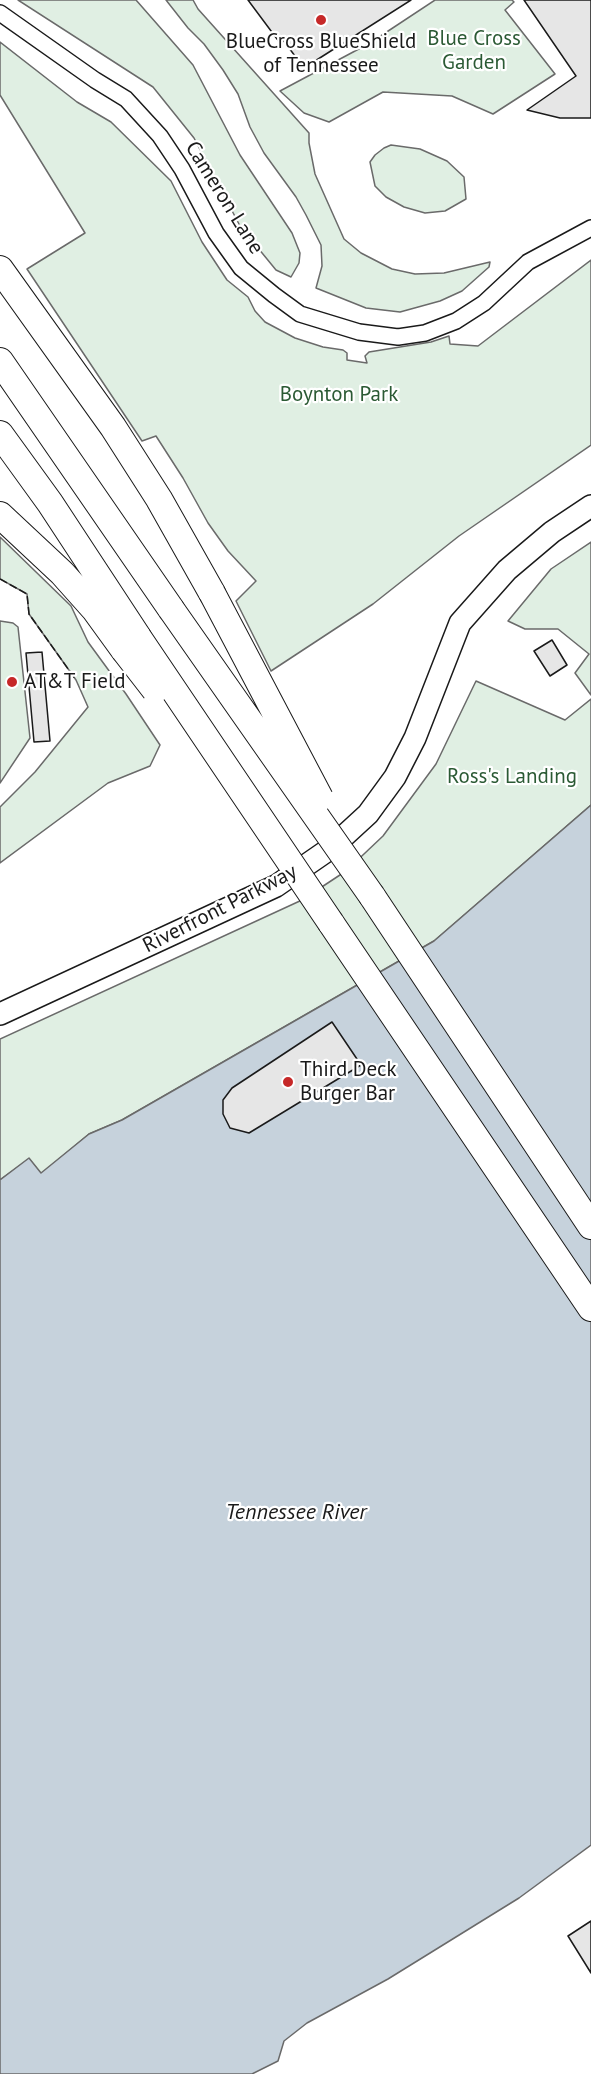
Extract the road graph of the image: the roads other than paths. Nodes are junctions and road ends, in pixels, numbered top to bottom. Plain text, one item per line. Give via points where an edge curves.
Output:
1 (0, 13) edge
2 (591, 228) edge
3 (0, 269) edge
4 (0, 361) edge
5 (0, 434) edge
6 (591, 506) edge
7 (0, 515) edge
8 (131, 644) junction
9 (372, 896) junction
10 (0, 1014) edge
11 (591, 1226) edge
12 (591, 1308) edge

1 - 2 street, Cameron Lane via 126,99 160,136 241,268 300,314 359,332 398,337 424,333 456,321 483,303 528,262
3 - 9 highway, bridge via 113,427 159,499
4 - 9 highway, bridge
5 - 8 highway via 51,503
6 - 10 main road, Riverfront Parkway via 507,570 460,623 416,738 395,777 368,814 332,848 276,886
7 - 8 highway
8 - 12 highway, bridge via 331,923
9 - 11 highway

